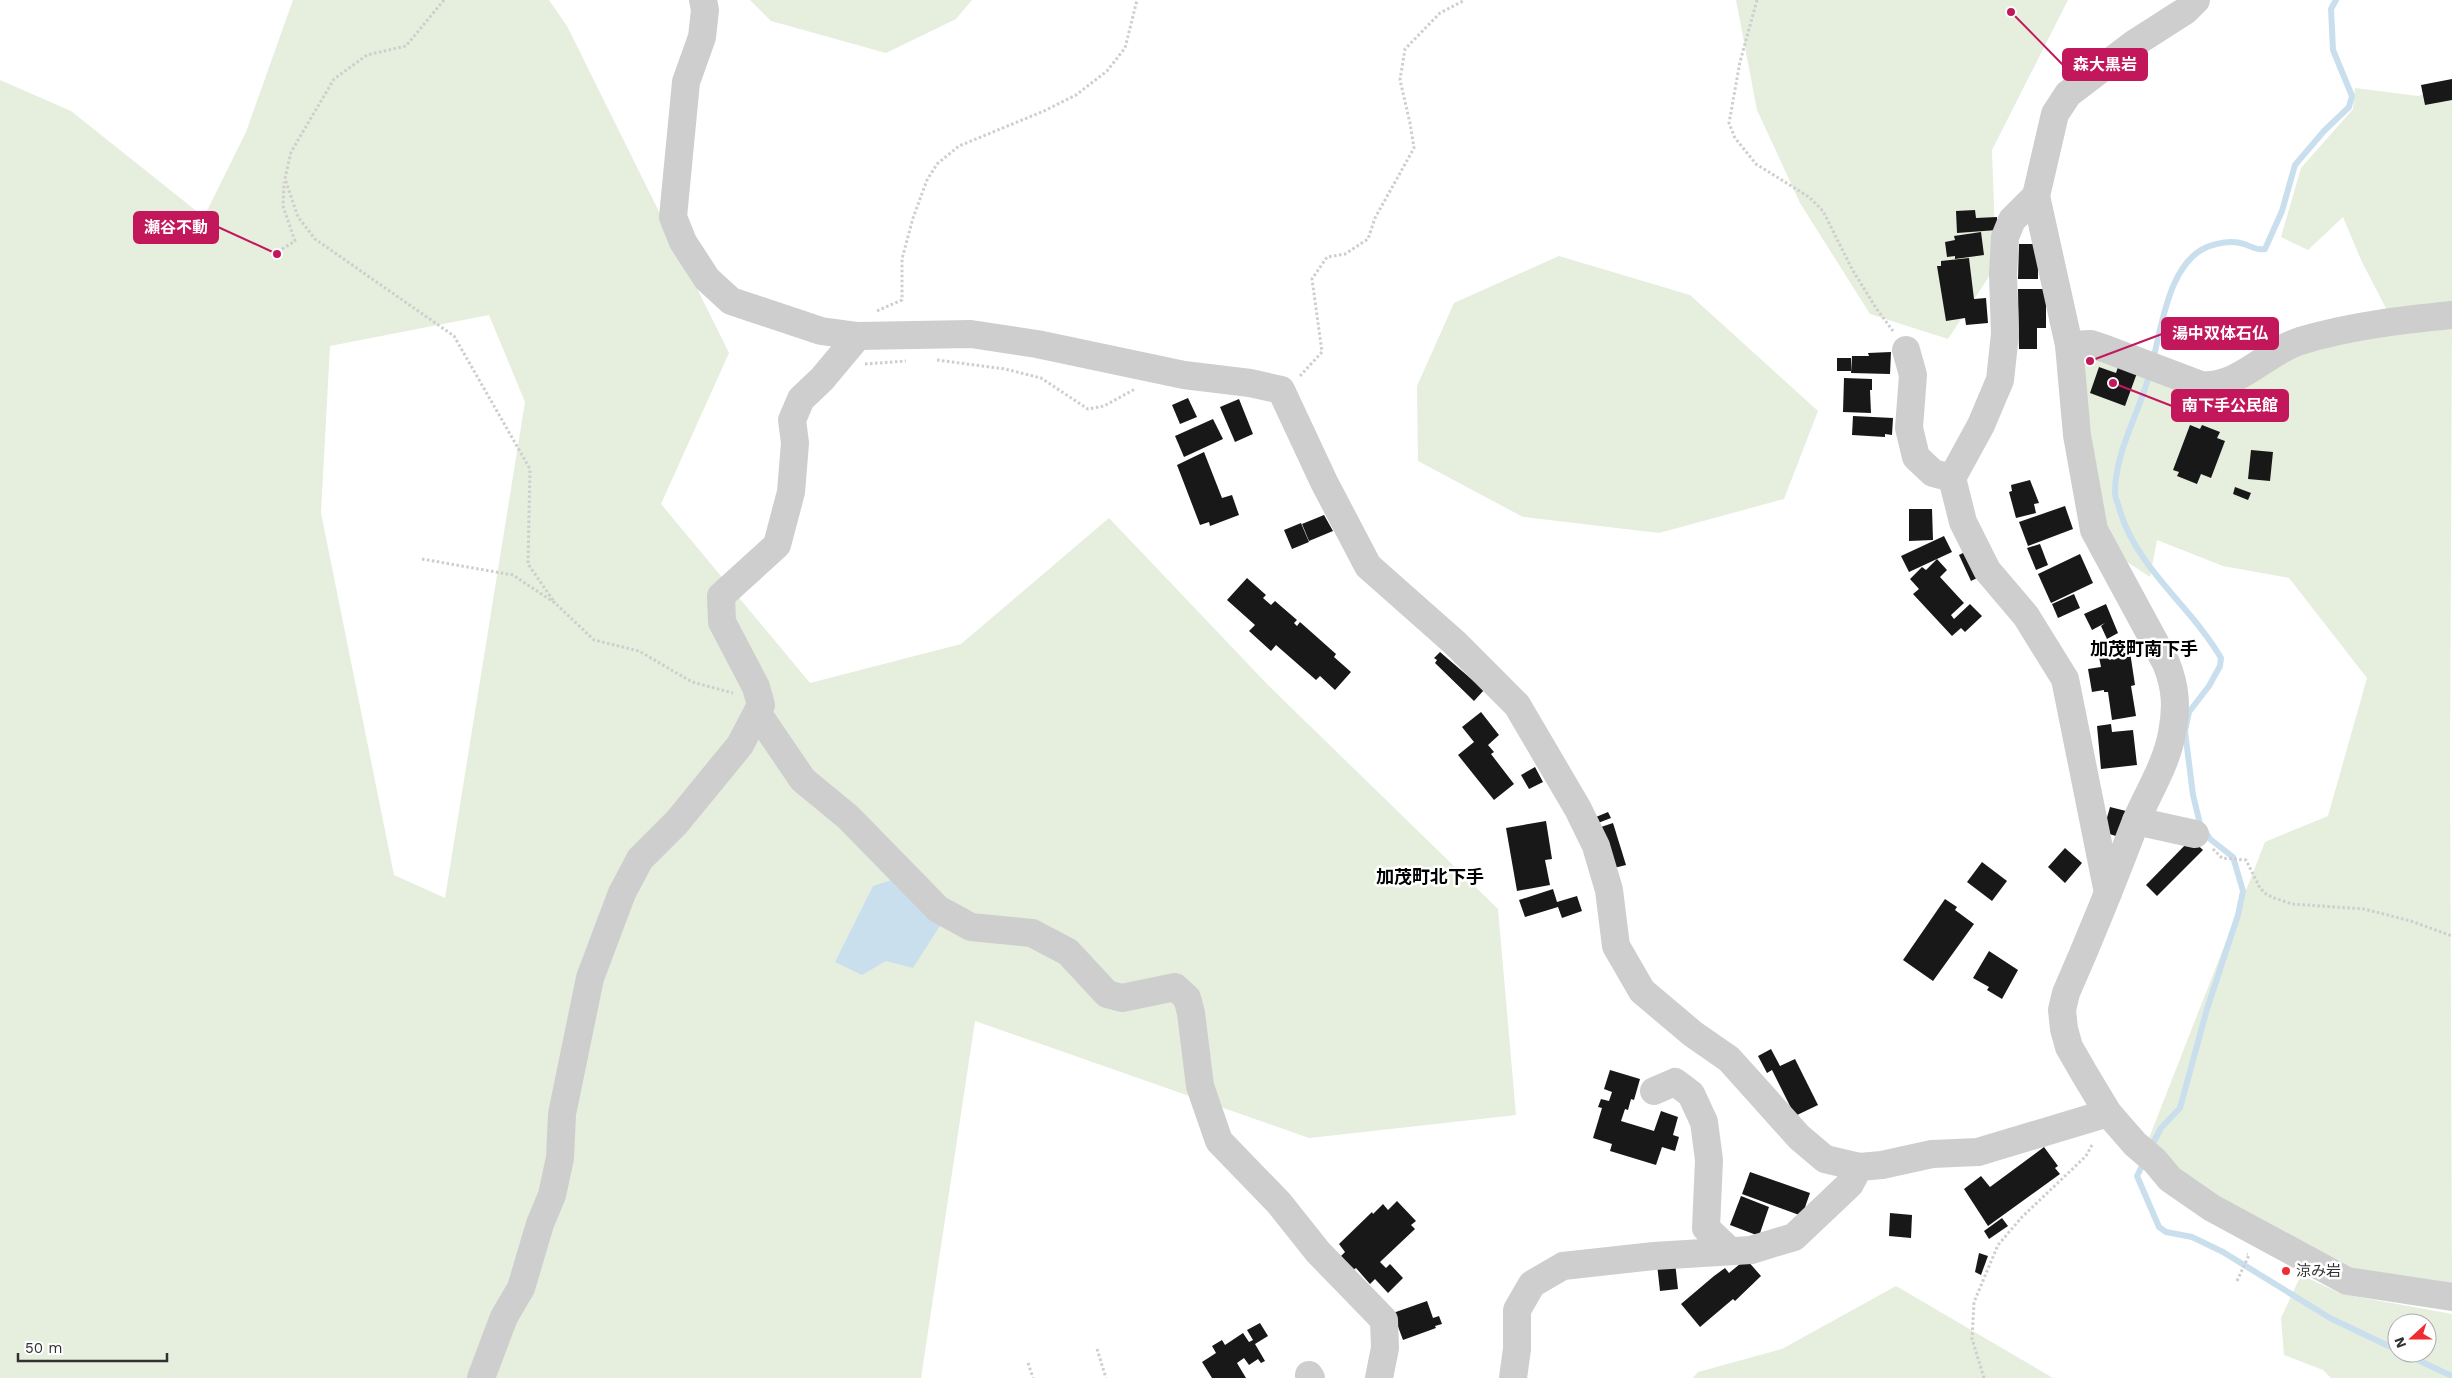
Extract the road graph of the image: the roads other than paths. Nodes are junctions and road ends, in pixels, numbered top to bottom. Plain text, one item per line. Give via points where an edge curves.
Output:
1 (703, 0) edge
2 (2196, 0) edge
3 (2036, 196) junction
4 (2452, 315) edge
5 (858, 336) junction
6 (2069, 346) junction
7 (1906, 350) road end
8 (1952, 478) junction
9 (758, 714) junction
10 (2136, 821) junction
11 (2195, 834) dead end
12 (2108, 892) junction
13 (1654, 1090) dead end
14 (2108, 1113) junction
15 (1859, 1167) junction
16 (1730, 1251) junction
17 (2452, 1297) edge
18 (481, 1378) edge
19 (1379, 1378) edge
20 (1513, 1378) edge

1 - 5 street via 702,37 686,82 674,194 673,217 683,242 707,279 731,301 821,332
2 - 3 street via 2068,94 2055,114
3 - 6 street
3 - 8 street via 2012,220 2005,237 2005,334 2000,380 1981,425
4 - 6 street via 2390,322 2299,342 2215,386 2201,385 2091,344
5 - 9 street via 801,399 792,420 795,442 791,492 777,545 721,596 722,622 756,687 761,705
5 - 15 street via 971,334 1037,344 1167,372 1250,382 1281,390 1368,566 1455,643 1517,705 1596,846 1609,890 1616,946 1642,991 1729,1059 1799,1137 1825,1159
6 - 10 street via 2077,435 2094,530 2174,680 2176,704 2172,734
7 - 8 street via 1913,376 1909,428 1916,457 1933,473
8 - 12 street via 1962,522 1988,570 2026,616 2065,679
9 - 18 street via 716,776 640,859 622,893 590,978 562,1114 560,1158 552,1194 521,1288 504,1317
9 - 19 street via 803,780 848,817 938,909 972,927 1032,932 1068,952 1107,994 1122,998 1175,987 1187,998 1200,1086 1219,1141 1279,1202 1318,1252 1384,1320 1385,1348
10 - 11 street
10 - 12 street
12 - 14 street via 2062,1010 2069,1046
13 - 16 street via 1675,1082 1691,1094 1704,1122 1709,1160 1706,1228
14 - 15 street via 1978,1152 1932,1154
14 - 17 street via 2170,1179 2212,1208 2347,1281
15 - 16 street via 1850,1184 1794,1237 1751,1250
16 - 20 street via 1563,1266 1532,1284 1517,1310

